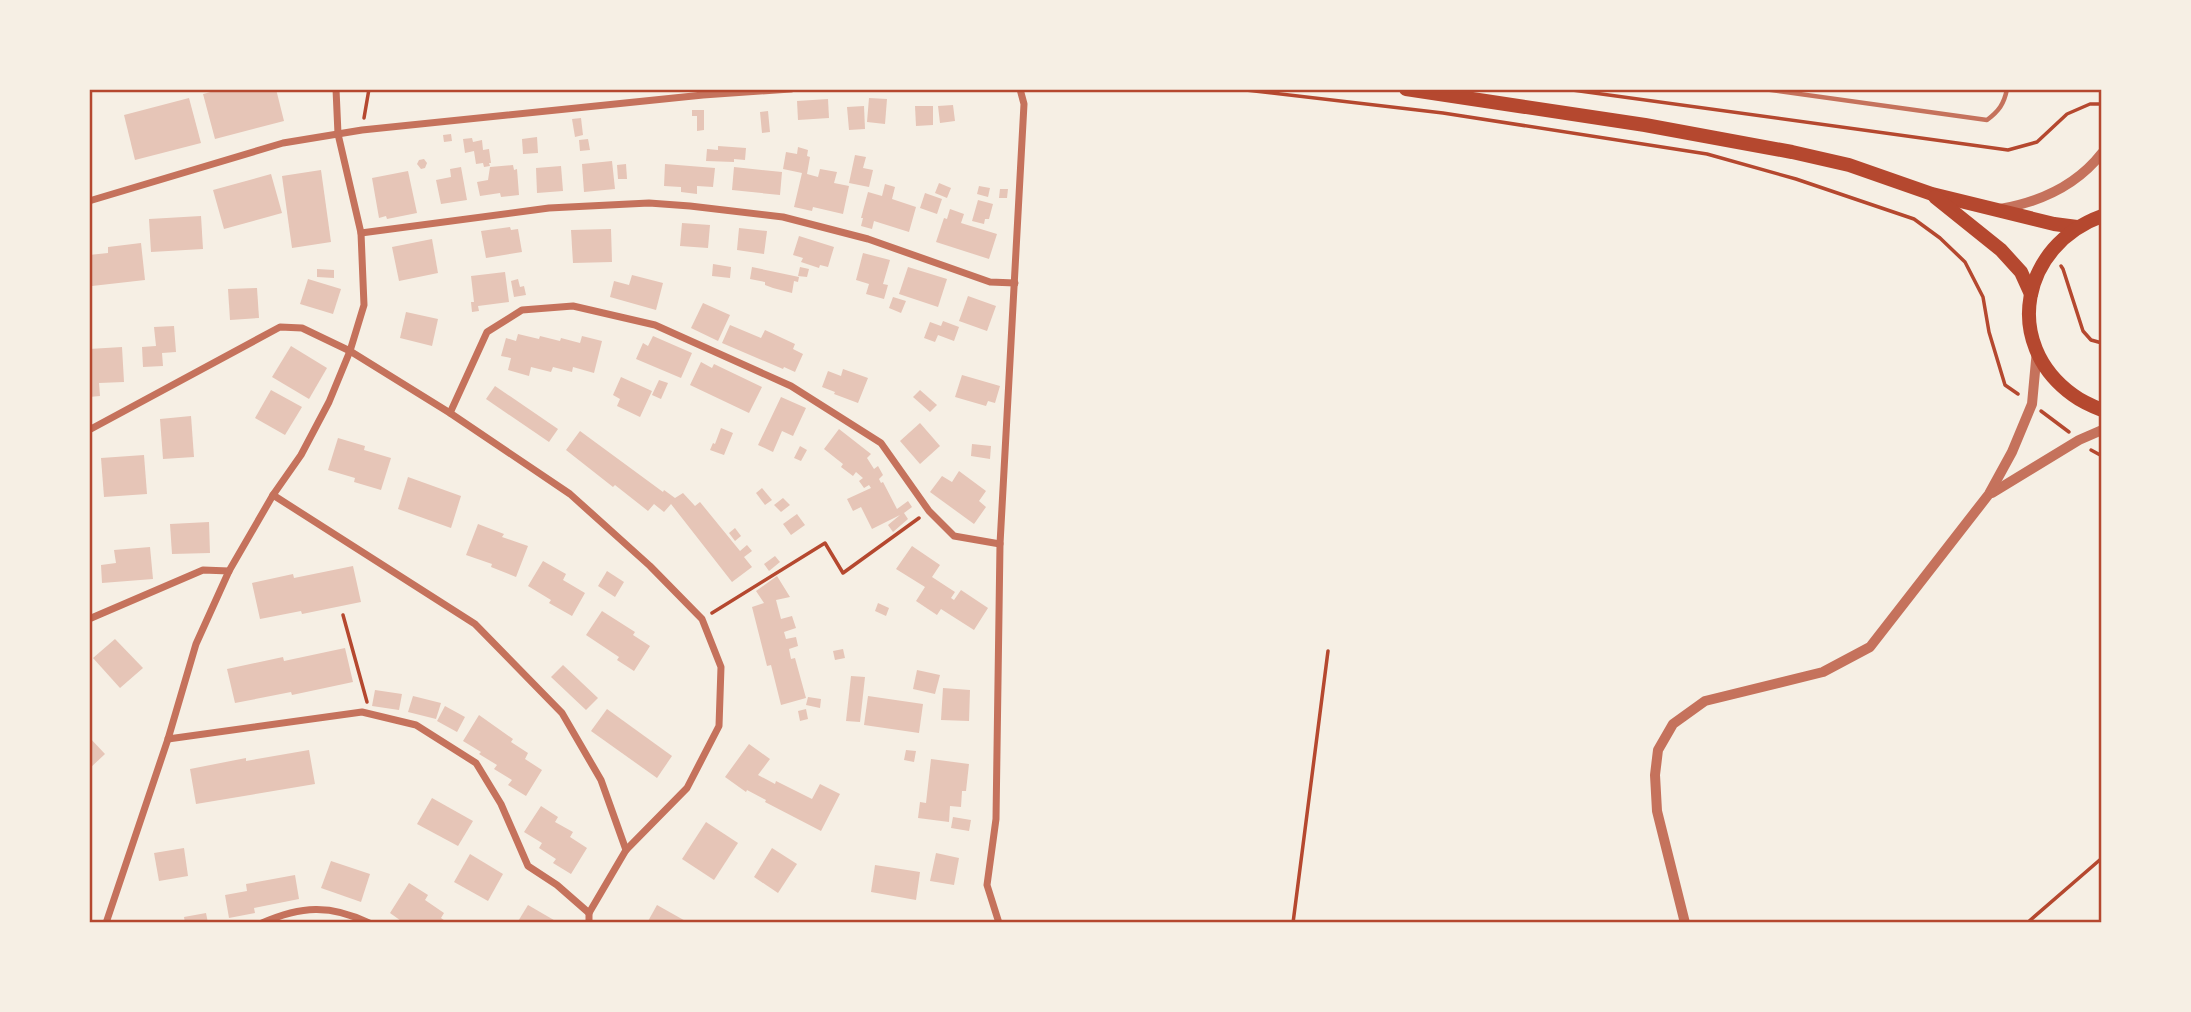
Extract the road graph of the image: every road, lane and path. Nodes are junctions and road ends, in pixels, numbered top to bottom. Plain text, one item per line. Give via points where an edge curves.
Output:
1 (336, 89) edge
2 (369, 89) edge
3 (791, 89) edge
4 (1020, 89) edge
5 (1237, 89) edge
6 (1406, 89) edge
7 (1565, 89) edge
8 (1763, 89) edge
9 (2007, 89) edge
10 (2102, 104) edge
11 (362, 130) junction
12 (338, 134) junction
13 (2102, 153) edge
14 (1931, 194) junction
15 (89, 201) edge
16 (1994, 210) junction
17 (2102, 216) edge
18 (2077, 227) junction
19 (361, 233) junction
20 (2048, 254) junction
21 (1015, 283) junction
22 (2031, 294) junction
23 (2102, 343) edge
24 (2037, 350) junction
25 (350, 351) junction
26 (2032, 404) junction
27 (2102, 410) edge
28 (450, 413) junction
29 (89, 430) edge
30 (2102, 430) edge
31 (2079, 440) junction
32 (2102, 456) edge
33 (1989, 494) junction
34 (273, 495) junction
35 (929, 511) junction
36 (1000, 544) junction
37 (229, 571) junction
38 (343, 615) dead end
39 (89, 619) edge
40 (702, 619) junction
41 (1328, 651) dead end
42 (370, 714) junction
43 (168, 739) junction
44 (626, 850) junction
45 (2102, 858) edge
46 (589, 914) junction
47 (106, 923) edge
48 (262, 923) edge
49 (369, 923) edge
50 (589, 923) edge
51 (999, 923) edge
52 (1293, 923) edge
53 (1685, 923) edge
54 (2027, 923) edge

1 - 12 street
2 - 11 path
3 - 11 street
4 - 21 street via 1024,104
5 - 26 path via 1443,113 1707,154 1914,219 1965,262 1983,297 2005,385
6 - 14 main road via 1792,152 1849,165
7 - 10 path via 2008,150 2037,142 2067,114
8 - 9 lane via 1987,120 1998,112
11 - 12 street
12 - 15 street via 283,143
12 - 19 street
13 - 16 street via 2092,166 2056,191 2024,205
14 - 16 main road
14 - 22 main road via 2001,250 2021,272
16 - 18 main road
17 - 18 main road
18 - 20 main road
19 - 21 street via 549,208 690,206 783,216 868,239 990,282
19 - 25 street via 364,305
20 - 22 main road
20 - 23 path via 2063,268 2083,331
21 - 36 street
22 - 24 main road via 2029,321
24 - 26 street
24 - 27 main road via 2050,373 2073,396
25 - 28 street
25 - 29 street via 302,328 280,327
25 - 34 street via 301,455
26 - 31 path
26 - 33 street
28 - 35 street via 487,332 522,310 573,306 655,325 792,386 881,443
28 - 40 street via 570,494
30 - 31 street
31 - 32 path
31 - 33 street
33 - 53 street via 1870,647 1823,673 1705,701 1673,724 1658,750 1657,811
34 - 37 street
34 - 44 street via 475,624 562,713 601,780
35 - 36 street via 954,536
35 - 40 path via 843,573 825,543
36 - 51 street via 996,819 987,885
37 - 39 street via 203,570
37 - 43 street via 196,644
38 - 42 path
40 - 44 street via 721,667 719,726 687,788
41 - 52 path
42 - 43 street
42 - 46 street via 416,725 477,763 502,804 528,866
43 - 47 street
44 - 46 street
45 - 54 path
46 - 50 street
48 - 49 street via 286,912 329,908

